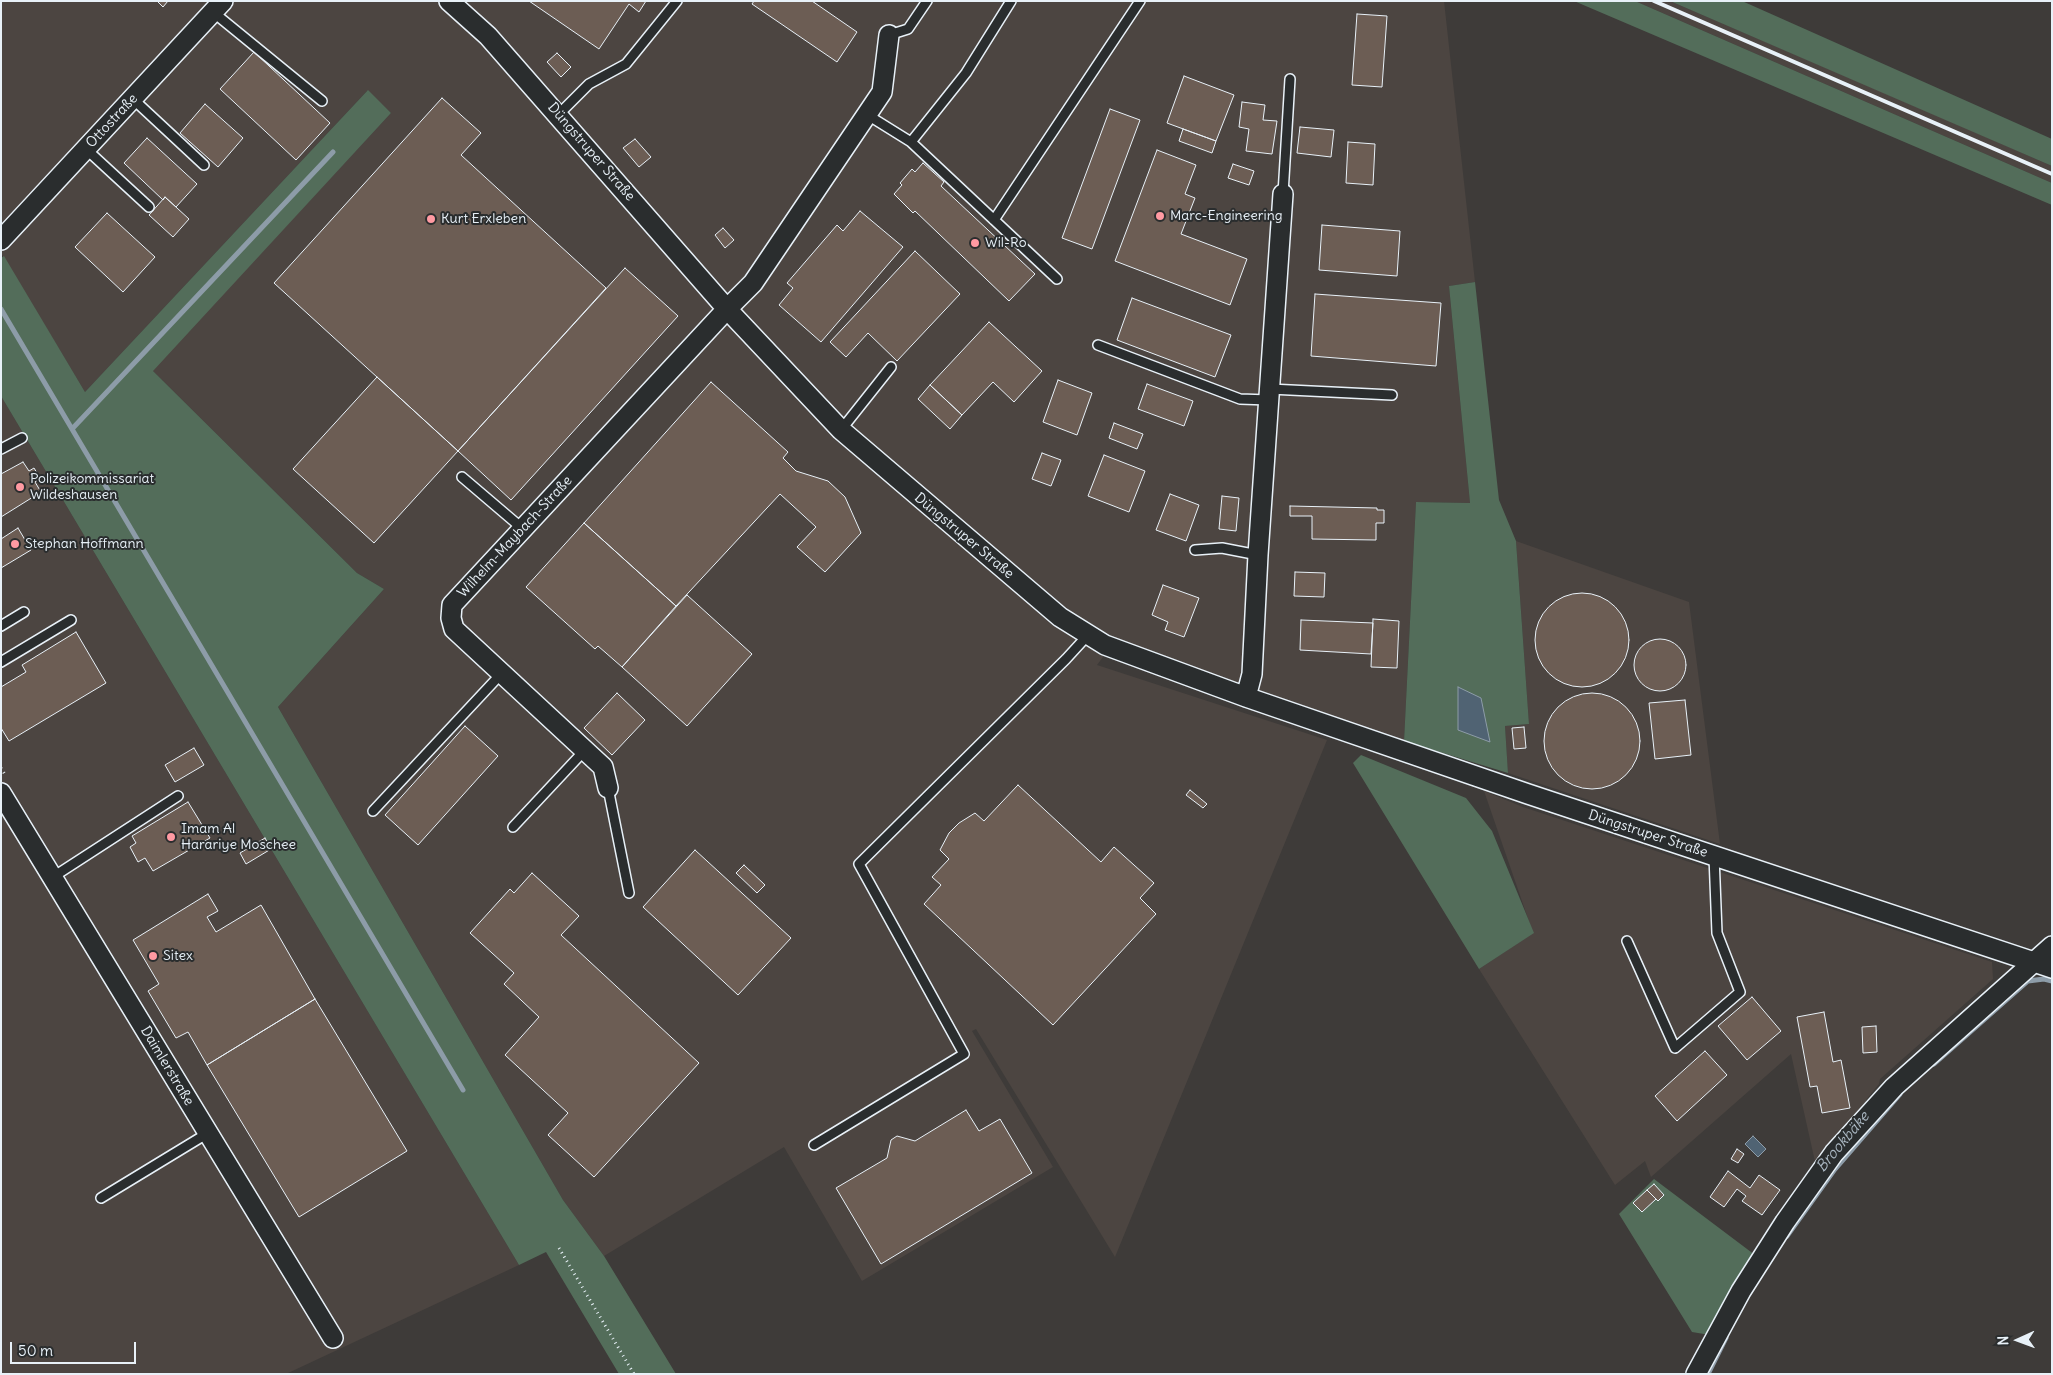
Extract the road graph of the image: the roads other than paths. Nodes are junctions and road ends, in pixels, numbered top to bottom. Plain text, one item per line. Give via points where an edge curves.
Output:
1 (449, 1) edge
2 (677, 1) edge
3 (927, 1) edge
4 (1011, 1) edge
5 (1140, 1) edge
6 (218, 7) edge
7 (889, 35) joint
8 (1290, 79) dead end
9 (133, 99) junction
10 (322, 101) dead end
11 (866, 114) junction
12 (558, 115) junction
13 (911, 142) junction
14 (86, 149) junction
15 (204, 165) dead end
16 (1283, 194) joint
17 (149, 207) dead end
18 (994, 220) junction
19 (1, 240) edge
20 (1057, 279) dead end
21 (727, 309) junction
22 (1098, 345) dead end
23 (891, 367) dead end
24 (1269, 395) junction
25 (1392, 395) dead end
26 (841, 430) junction
27 (22, 438) dead end
28 (1, 450) edge
29 (462, 476) dead end
30 (523, 529) junction
31 (1195, 550) dead end
32 (1258, 554) junction
33 (24, 612) dead end
34 (71, 620) dead end
35 (1, 626) edge
36 (1088, 634) junction
37 (1, 662) edge
38 (501, 674) junction
39 (1246, 697) junction
40 (585, 750) junction
41 (608, 788) joint
42 (1, 793) edge
43 (178, 796) dead end
44 (373, 811) dead end
45 (514, 827) dead end
46 (1714, 856) junction
47 (53, 877) junction
48 (629, 893) dead end
49 (1627, 941) dead end
50 (2052, 946) edge
51 (2033, 962) junction
52 (2052, 968) edge
53 (208, 1133) junction
54 (814, 1145) dead end
55 (101, 1198) dead end
56 (332, 1338) dead end
57 (1696, 1374) edge

1 - 12 street, Düngstruper Straße via 488,36
2 - 12 lane via 626,64 589,84
3 - 7 lane via 908,29
4 - 13 lane via 966,73
5 - 18 lane
6 - 9 street, Ottostraße
6 - 10 lane
7 - 11 street via 882,92
8 - 16 lane
9 - 14 street, Ottostraße
9 - 15 lane
11 - 13 lane
11 - 21 street via 753,282
12 - 21 street, Düngstruper Straße
13 - 18 lane
14 - 17 lane
14 - 19 street, Ottostraße
16 - 24 street
18 - 20 lane
21 - 26 street, Düngstruper Straße
21 - 30 street, Wilhelm-Maybach-Straße
22 - 24 lane via 1240,398
23 - 26 lane
24 - 25 lane
24 - 32 street
26 - 36 street, Düngstruper Straße via 1053,611
27 - 28 lane
29 - 30 lane
30 - 38 street, Wilhelm-Maybach-Straße via 452,605 454,629
31 - 32 lane via 1222,548
32 - 39 street via 1252,674
33 - 35 lane
34 - 37 lane
36 - 39 street, Düngstruper Straße via 1105,645
36 - 54 lane via 859,864 964,1054
38 - 40 street, Wilhelm-Maybach-Straße
38 - 44 lane
39 - 46 street, Düngstruper Straße
40 - 41 street, Wilhelm-Maybach-Straße via 603,767
40 - 45 lane
41 - 48 lane
42 - 47 street, Daimlerstraße
43 - 47 lane
46 - 49 lane via 1717,932 1740,992 1675,1048
46 - 51 street, Düngstruper Straße
47 - 53 street, Daimlerstraße
50 - 51 street
51 - 52 street, Düngstruper Straße
51 - 57 street via 1894,1087 1834,1153 1741,1291
53 - 55 lane
53 - 56 street, Daimlerstraße

